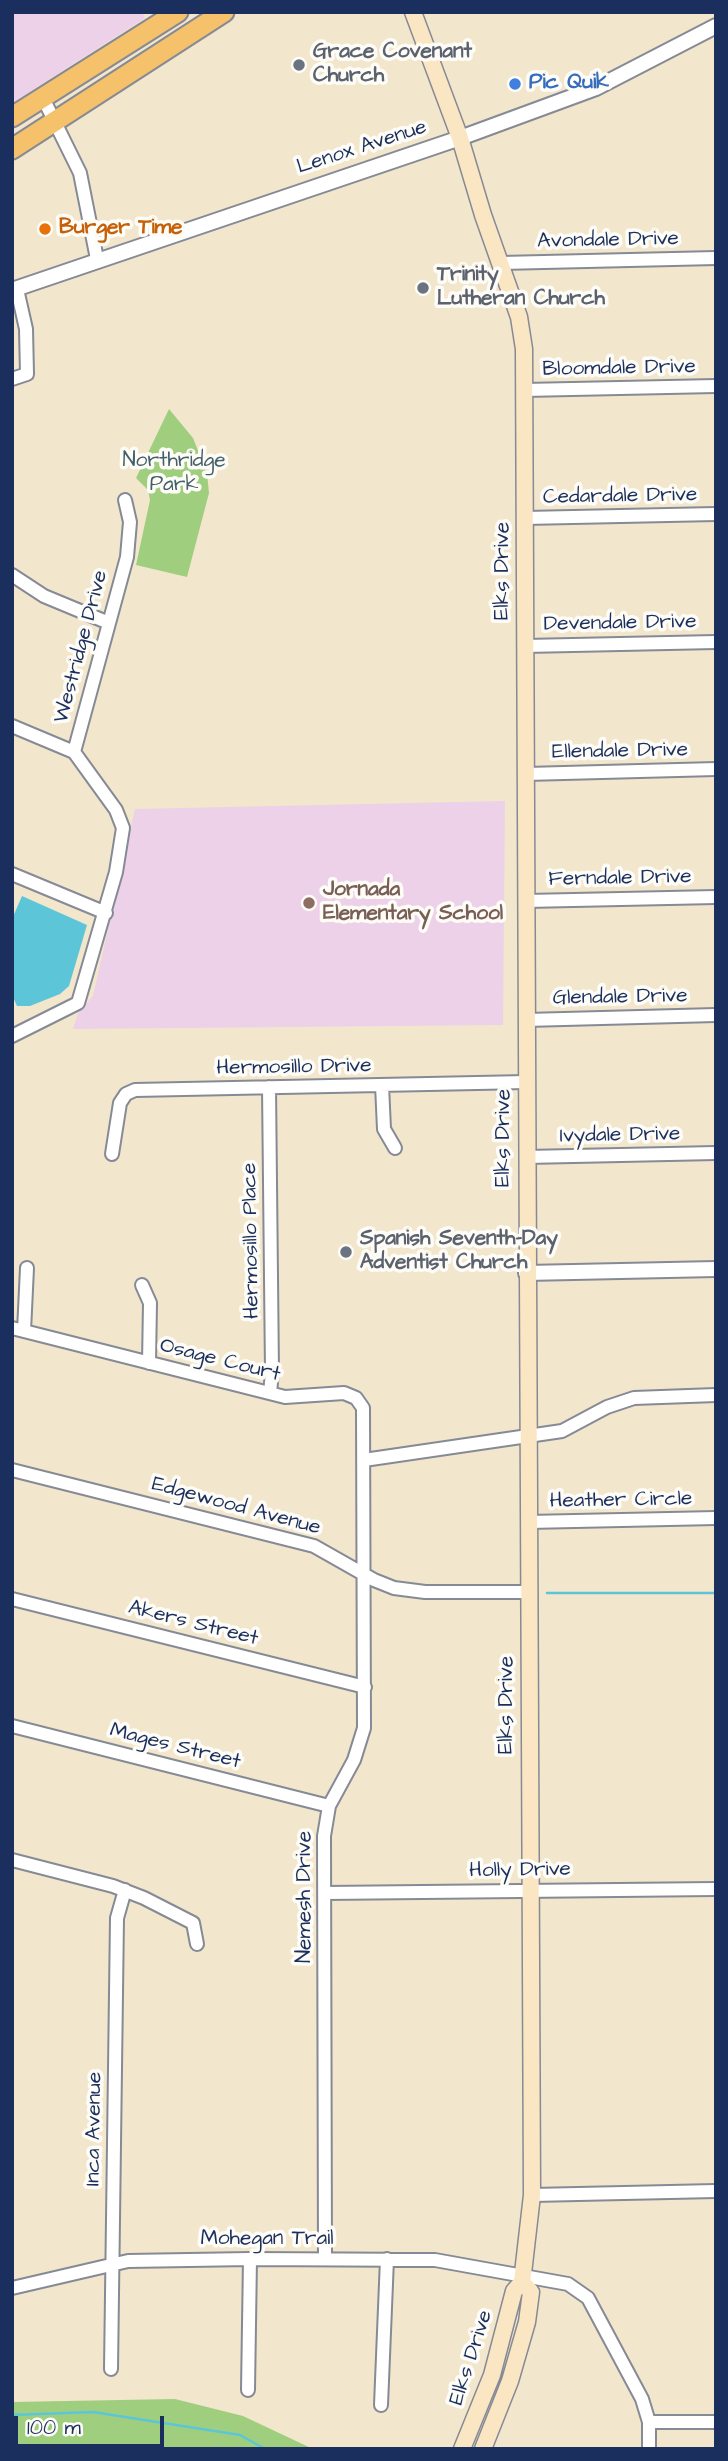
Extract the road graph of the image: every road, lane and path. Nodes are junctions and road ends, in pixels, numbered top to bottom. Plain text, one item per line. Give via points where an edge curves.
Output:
1 (178, 12) edge
2 (224, 12) edge
3 (414, 12) edge
4 (716, 26) edge
5 (42, 96) junction
6 (12, 117) edge
7 (54, 122) junction
8 (460, 138) junction
9 (12, 149) edge
10 (716, 258) edge
11 (97, 259) junction
12 (500, 263) junction
13 (14, 289) edge
14 (12, 379) edge
15 (716, 386) edge
16 (524, 390) junction
17 (125, 500) dead end
18 (716, 514) edge
19 (525, 518) junction
20 (12, 575) edge
21 (109, 623) junction
22 (716, 642) edge
23 (525, 646) junction
24 (12, 726) edge
25 (74, 752) junction
26 (716, 769) edge
27 (526, 774) junction
28 (12, 874) edge
29 (716, 897) edge
30 (526, 901) junction
31 (106, 913) junction
32 (716, 1015) edge
33 (526, 1020) junction
34 (12, 1036) edge
35 (526, 1082) junction
36 (382, 1085) junction
37 (269, 1087) junction
38 (395, 1148) dead end
39 (716, 1153) edge
40 (112, 1154) dead end
41 (526, 1157) junction
42 (27, 1268) dead end
43 (716, 1269) edge
44 (526, 1273) junction
45 (142, 1286) dead end
46 (18, 1330) edge
47 (149, 1363) junction
48 (270, 1393) junction
49 (716, 1395) edge
50 (528, 1436) junction
51 (364, 1460) junction
52 (12, 1470) edge
53 (716, 1518) edge
54 (528, 1522) junction
55 (365, 1576) junction
56 (529, 1592) junction
57 (12, 1599) edge
58 (365, 1687) junction
59 (12, 1726) edge
60 (329, 1806) junction
61 (12, 1860) edge
62 (716, 1889) edge
63 (125, 1891) junction
64 (530, 1891) junction
65 (325, 1893) junction
66 (197, 1944) dead end
67 (716, 2191) edge
68 (532, 2195) junction
69 (250, 2259) junction
70 (325, 2259) junction
71 (387, 2259) junction
72 (113, 2264) junction
73 (522, 2279) junction
74 (12, 2288) edge
75 (111, 2369) dead end
76 (248, 2390) dead end
77 (381, 2405) dead end
78 (649, 2422) junction
79 (716, 2422) edge
80 (462, 2449) edge
81 (483, 2449) edge
82 (649, 2449) edge

1 - 5 main road
2 - 7 main road
3 - 8 main road, Elks Drive
4 - 8 street, Lenox Avenue via 596,88
5 - 6 main road
5 - 7 street
7 - 9 main road
7 - 11 street via 80,173
8 - 11 street, Lenox Avenue
8 - 12 main road, Elks Drive
10 - 12 street, Avondale Drive
11 - 13 street, Lenox Avenue
12 - 16 main road, Elks Drive via 523,332
13 - 14 street via 26,329 27,373
15 - 16 street, Bloomdale Drive
16 - 19 main road, Elks Drive
17 - 21 street, Westridge Drive via 130,522 127,557
18 - 19 street, Cedardale Drive
19 - 23 main road, Elks Drive
20 - 21 street via 44,596
21 - 25 street, Westridge Drive
22 - 23 street, Devendale Drive
23 - 27 main road, Elks Drive
24 - 25 street
25 - 31 street, Westridge Drive via 124,828
26 - 27 street, Ellendale Drive
27 - 30 main road, Elks Drive
28 - 31 street
29 - 30 street, Ferndale Drive
30 - 33 main road, Elks Drive
31 - 34 street, Westridge Drive via 78,1003
32 - 33 street, Glendale Drive
33 - 35 main road, Elks Drive
35 - 36 street, Hermosillo Drive
35 - 41 main road, Elks Drive
36 - 37 street, Hermosillo Drive
36 - 38 street via 384,1129
37 - 40 street, Hermosillo Drive via 130,1092 118,1108
37 - 48 street, Hermosillo Place
39 - 41 street, Ivydale Drive
41 - 44 main road, Elks Drive
42 - 46 street
43 - 44 street
44 - 50 main road, Elks Drive
45 - 47 street via 150,1303
46 - 47 street, Osage Court
47 - 48 street, Osage Court
48 - 51 street, Osage Court via 298,1398 339,1392 356,1398 364,1413
49 - 50 street via 634,1398 569,1429
50 - 51 street
50 - 54 main road, Elks Drive
51 - 55 street, Nemesh Drive
52 - 55 street, Edgewood Avenue via 314,1546
53 - 54 street, Heather Circle
54 - 56 main road, Elks Drive
55 - 56 street, Edgewood Avenue via 415,1591
55 - 58 street, Nemesh Drive
56 - 64 main road, Elks Drive
57 - 58 street, Akers Street
58 - 60 street, Nemesh Drive via 363,1736
59 - 60 street, Mages Street
60 - 65 street, Nemesh Drive via 324,1836
61 - 63 street
62 - 64 street, Holly Drive
63 - 66 street via 190,1920 196,1927
63 - 72 street, Inca Avenue via 117,1917
64 - 65 street, Holly Drive
64 - 68 main road, Elks Drive
65 - 70 street, Nemesh Drive
67 - 68 street
68 - 73 main road, Elks Drive
69 - 70 street, Mohegan Trail
69 - 72 street, Mohegan Trail
69 - 76 street
70 - 71 street, Mohegan Trail
71 - 73 street, Mohegan Trail via 435,2260
71 - 77 street
72 - 74 street, Mohegan Trail
72 - 75 street, Inca Avenue
73 - 78 street, Mohegan Trail via 568,2284 584,2294 642,2399
73 - 80 main road, Elks Drive via 514,2291 492,2375
73 - 81 main road, Elks Drive via 531,2292 527,2322
78 - 79 street
78 - 82 street

